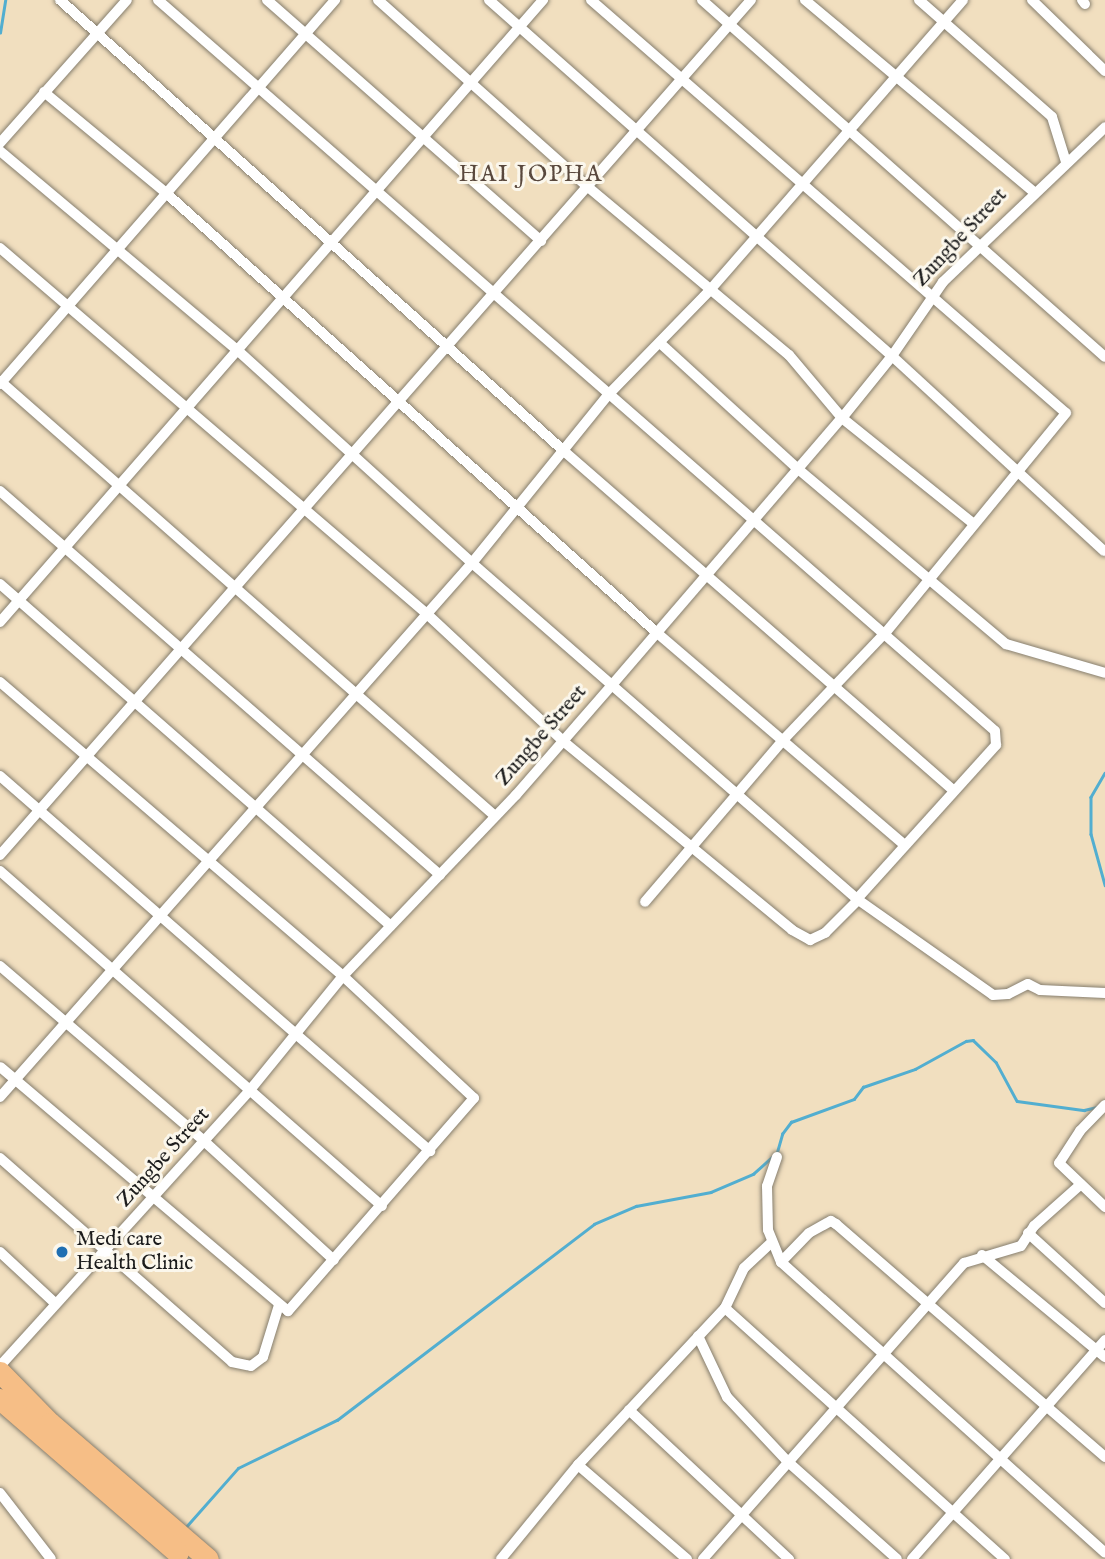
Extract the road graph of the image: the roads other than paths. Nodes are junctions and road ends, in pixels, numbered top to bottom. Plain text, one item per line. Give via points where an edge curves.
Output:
1 (60, 0) edge
2 (127, 0) edge
3 (158, 0) edge
4 (267, 0) edge
5 (335, 0) edge
6 (378, 0) edge
7 (489, 0) edge
8 (543, 0) edge
9 (591, 0) edge
10 (702, 0) edge
11 (751, 0) edge
12 (806, 0) edge
13 (919, 0) edge
14 (963, 0) edge
15 (1032, 0) edge
16 (944, 22) junction
17 (729, 24) junction
18 (520, 27) junction
19 (97, 33) junction
20 (306, 35) junction
21 (1105, 71) edge
22 (896, 76) junction
23 (684, 79) junction
24 (471, 80) junction
25 (258, 89) junction
26 (44, 92) junction
27 (1105, 127) edge
28 (848, 129) junction
29 (636, 130) junction
30 (422, 136) junction
31 (213, 137) junction
32 (0, 143) edge
33 (0, 151) edge
34 (1066, 162) junction
35 (802, 181) junction
36 (588, 187) junction
37 (1033, 191) junction
38 (377, 192) junction
39 (166, 193) junction
40 (754, 238) junction
41 (541, 242) junction
42 (332, 243) junction
43 (983, 247) junction
44 (0, 248) edge
45 (115, 249) junction
46 (710, 290) junction
47 (932, 294) junction
48 (493, 295) junction
49 (281, 296) junction
50 (65, 305) junction
51 (660, 343) junction
52 (236, 348) junction
53 (447, 348) junction
54 (892, 356) junction
55 (1105, 357) edge
56 (1, 383) edge
57 (607, 396) junction
58 (400, 401) junction
59 (186, 407) junction
60 (842, 418) junction
61 (565, 452) junction
62 (352, 454) junction
63 (798, 470) junction
64 (1019, 470) junction
65 (118, 485) junction
66 (0, 491) edge
67 (518, 507) junction
68 (305, 509) junction
69 (753, 519) junction
70 (974, 524) junction
71 (61, 548) junction
72 (1104, 551) edge
73 (472, 563) junction
74 (708, 572) junction
75 (928, 579) junction
76 (0, 584) edge
77 (236, 588) junction
78 (18, 601) junction
79 (427, 614) junction
80 (0, 622) edge
81 (656, 632) junction
82 (885, 633) junction
83 (183, 647) junction
84 (1105, 673) edge
85 (0, 682) edge
86 (612, 685) junction
87 (833, 687) junction
88 (353, 696) junction
89 (132, 704) junction
90 (785, 739) junction
91 (563, 741) junction
92 (301, 752) junction
93 (86, 758) junction
94 (0, 776) edge
95 (952, 789) junction
96 (739, 793) junction
97 (253, 807) junction
98 (40, 810) junction
99 (495, 816) junction
100 (903, 844) junction
101 (692, 849) junction
102 (0, 855) edge
103 (206, 861) junction
104 (0, 871) edge
105 (440, 875) junction
106 (858, 899) junction
107 (645, 902) dead end
108 (161, 913) junction
109 (391, 926) junction
110 (0, 965) edge
111 (113, 968) junction
112 (343, 976) junction
113 (1105, 993) edge
114 (65, 1023) junction
115 (294, 1034) junction
116 (0, 1067) edge
117 (15, 1080) junction
118 (250, 1090) junction
119 (0, 1097) edge
120 (1104, 1109) edge
121 (204, 1141) junction
122 (430, 1151) junction
123 (776, 1157) dead end
124 (0, 1158) edge
125 (1080, 1185) junction
126 (155, 1197) junction
127 (382, 1206) junction
128 (1105, 1207) edge
129 (1028, 1233) junction
130 (772, 1242) junction
131 (106, 1251) junction
132 (0, 1252) edge
133 (982, 1255) junction
134 (334, 1260) junction
135 (781, 1262) junction
136 (926, 1302) junction
137 (1105, 1303) edge
138 (56, 1304) junction
139 (279, 1305) junction
140 (725, 1308) junction
141 (698, 1336) junction
142 (1105, 1340) edge
143 (880, 1354) junction
144 (1101, 1354) edge
145 (0, 1366) edge
146 (0, 1372) edge
147 (0, 1399) edge
148 (1047, 1406) junction
149 (834, 1409) junction
150 (628, 1410) junction
151 (1105, 1457) edge
152 (788, 1461) junction
153 (1000, 1462) junction
154 (578, 1465) junction
155 (0, 1493) edge
156 (952, 1514) junction
157 (741, 1517) junction
158 (150, 1520) junction
159 (184, 1553) edge
160 (1105, 1553) edge
161 (51, 1559) edge
162 (208, 1559) edge
163 (501, 1559) edge
164 (687, 1559) edge
165 (703, 1559) edge
166 (789, 1559) edge
167 (897, 1559) edge
168 (912, 1559) edge
169 (1004, 1559) edge

1 - 19 street
2 - 19 street
3 - 25 street
4 - 20 street
5 - 20 street
6 - 24 street
7 - 18 street
8 - 18 street
9 - 23 street
10 - 17 street
11 - 17 street
12 - 22 street
13 - 16 street
14 - 16 street
15 - 21 street
16 - 22 street
16 - 34 street via 1052,117
17 - 23 street
17 - 28 street
18 - 24 street
18 - 29 street
19 - 26 street
19 - 31 street
20 - 25 street
20 - 30 street
22 - 28 street
22 - 37 street
23 - 29 street
23 - 35 street
24 - 30 street
24 - 36 street
25 - 31 street
25 - 38 street
26 - 32 street
26 - 39 street
27 - 34 street, Zungbe Street
28 - 35 street
28 - 43 street
29 - 36 street
29 - 40 street
30 - 38 street
30 - 41 street
31 - 39 street
31 - 42 street
33 - 45 street
34 - 37 street, Zungbe Street
35 - 40 street
35 - 47 street
36 - 41 street
36 - 46 street
37 - 43 street, Zungbe Street
38 - 42 street
38 - 48 street
39 - 45 street
39 - 49 street
40 - 46 street
40 - 54 street
41 - 48 street
42 - 49 street
42 - 53 street
43 - 47 street, Zungbe Street
43 - 55 street
44 - 50 street
45 - 50 street
45 - 52 street
46 - 51 street
46 - 60 street via 789,355
47 - 54 street, Zungbe Street
47 - 64 street via 1066,413
48 - 53 street
48 - 57 street
49 - 52 street
49 - 58 street
50 - 56 street
50 - 59 street
51 - 57 street
51 - 63 street
52 - 59 street
52 - 62 street
53 - 58 street
53 - 61 street
54 - 60 street, Zungbe Street
54 - 64 street
56 - 65 street
57 - 61 street
57 - 69 street
58 - 62 street
58 - 67 street
59 - 65 street
59 - 68 street
60 - 63 street, Zungbe Street
60 - 70 street
61 - 67 street
61 - 74 street
62 - 68 street
62 - 73 street
63 - 69 street, Zungbe Street
63 - 75 street
64 - 70 street
64 - 72 street
65 - 71 street
65 - 77 street
66 - 71 street
67 - 73 street
67 - 81 street
68 - 77 street
68 - 79 street
69 - 74 street, Zungbe Street
69 - 82 street
70 - 75 street
71 - 78 street
71 - 83 street
73 - 79 street
73 - 86 street
74 - 81 street, Zungbe Street
74 - 87 street
75 - 82 street
75 - 84 street via 1006,644
76 - 78 street
77 - 83 street
77 - 88 street
78 - 80 street
78 - 89 street
79 - 88 street
79 - 91 street
81 - 86 street, Zungbe Street
81 - 90 street
82 - 87 street
82 - 95 street via 999,739
83 - 89 street
83 - 92 street
85 - 93 street
86 - 91 street, Zungbe Street
86 - 96 street
87 - 90 street
87 - 95 street
88 - 92 street
88 - 99 street
89 - 93 street
89 - 97 street
90 - 96 street
90 - 100 street
91 - 99 street, Zungbe Street
91 - 101 street
92 - 97 street
92 - 105 street
93 - 98 street
93 - 103 street
94 - 98 street
95 - 100 street
96 - 101 street
96 - 106 street
97 - 103 street
97 - 109 street
98 - 102 street
98 - 108 street
99 - 105 street, Zungbe Street
100 - 106 street
101 - 106 street via 810,940 845,917
101 - 107 street
103 - 108 street
103 - 112 street
104 - 111 street
105 - 109 street, Zungbe Street
106 - 113 street via 993,995 1008,995 1028,984 1040,990
108 - 111 street
108 - 115 street
109 - 112 street, Zungbe Street
110 - 114 street
111 - 114 street
111 - 118 street
112 - 115 street, Zungbe Street
112 - 122 street via 474,1098
114 - 117 street
114 - 121 street
115 - 118 street, Zungbe Street
115 - 122 street
116 - 117 street
117 - 119 street
117 - 126 street
118 - 121 street, Zungbe Street
118 - 127 street
120 - 125 street via 1060,1157 1062,1169
121 - 126 street, Zungbe Street
121 - 134 street
122 - 127 street
123 - 130 street via 767,1186
124 - 131 street
125 - 128 street
125 - 129 street
126 - 131 street, Zungbe Street
126 - 139 street
127 - 134 street
129 - 133 street via 1015,1249
129 - 137 street
130 - 135 street
130 - 140 street via 744,1268
131 - 138 street, Zungbe Street
131 - 139 street via 217,1351 243,1366 262,1357
132 - 138 street
133 - 136 street via 964,1263
133 - 144 street
134 - 139 street via 290,1310
135 - 136 street via 809,1233 831,1221
135 - 143 street
136 - 143 street
136 - 148 street
138 - 145 street, Zungbe Street
140 - 141 street
140 - 149 street
141 - 150 street
141 - 152 street via 727,1397
142 - 144 street
143 - 149 street
143 - 153 street
144 - 148 street
146 - 158 highway
147 - 158 highway
148 - 151 street
148 - 153 street
149 - 152 street
149 - 156 street
150 - 154 street
150 - 157 street
152 - 157 street
152 - 167 street
153 - 156 street
153 - 160 street
154 - 163 street
154 - 164 street
155 - 161 street
156 - 168 street
156 - 169 street
157 - 165 street
157 - 166 street
158 - 159 highway
159 - 162 highway

